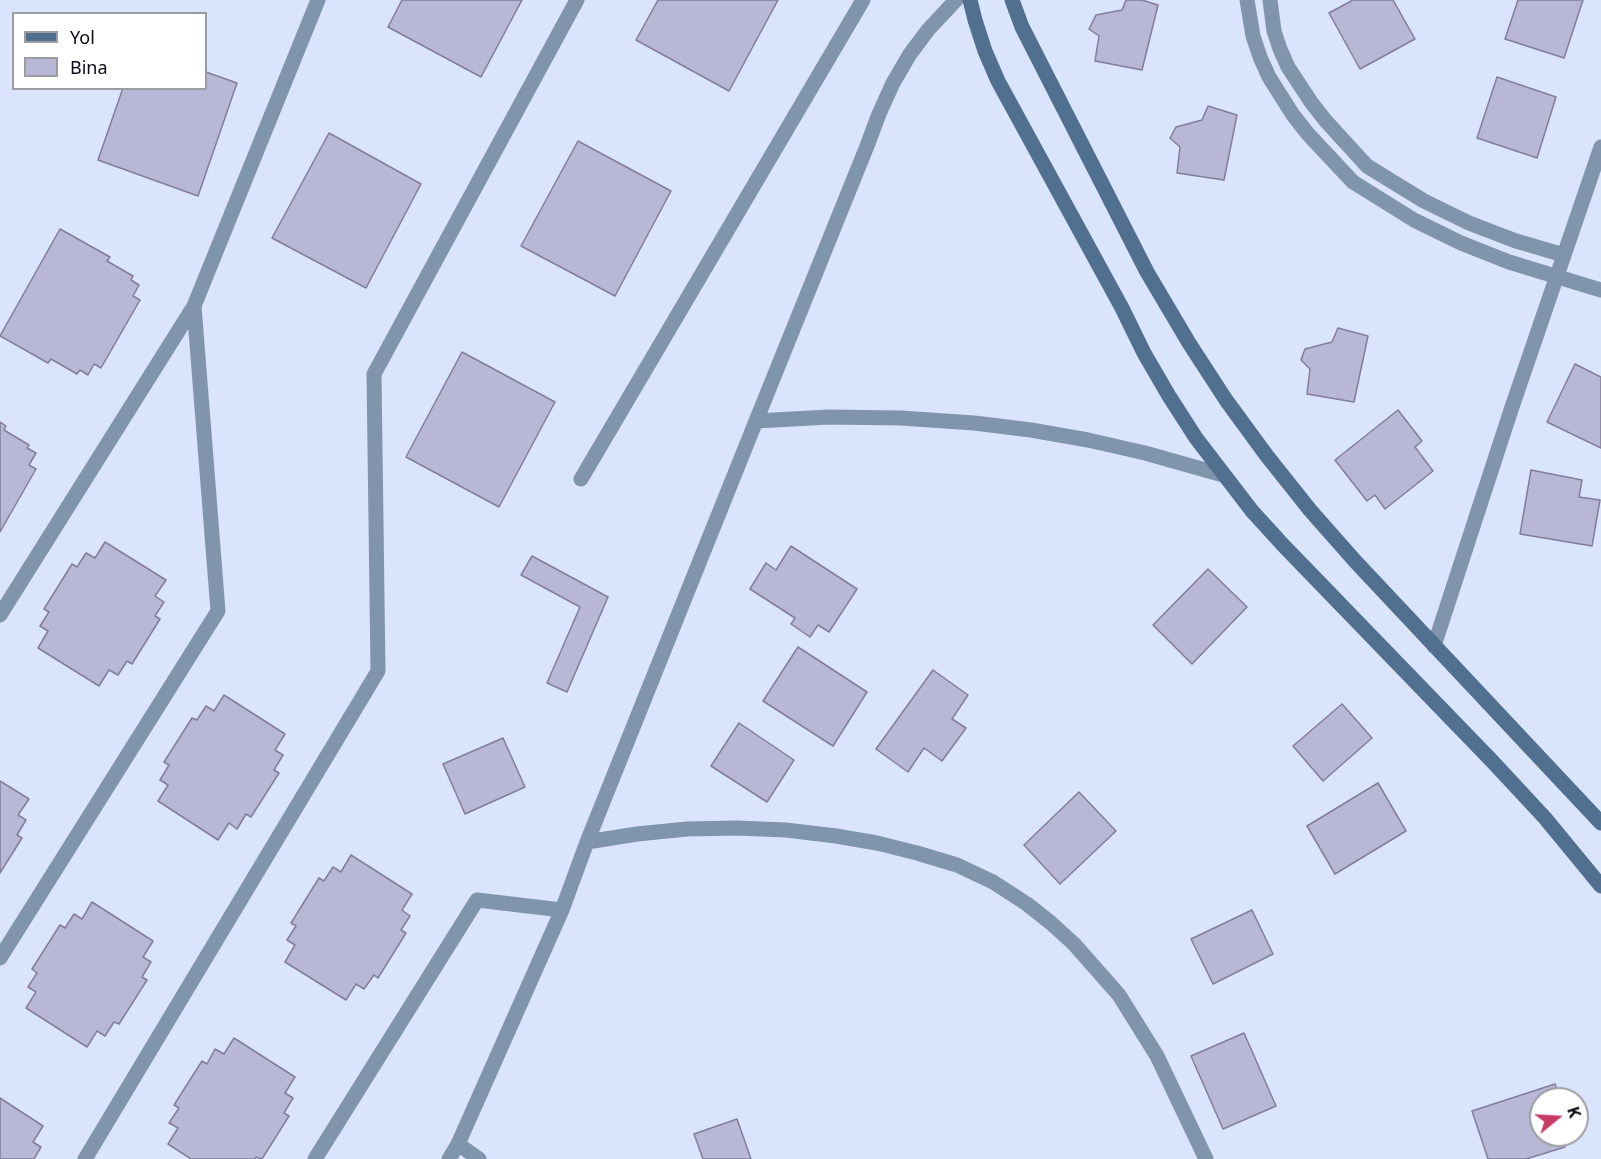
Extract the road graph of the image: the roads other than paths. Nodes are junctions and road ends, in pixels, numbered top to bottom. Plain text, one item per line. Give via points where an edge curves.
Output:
1 (318, 0) edge
2 (577, 0) edge
3 (864, 0) edge
4 (956, 0) edge
5 (970, 0) edge
6 (1012, 0) edge
7 (1247, 0) edge
8 (1270, 0) edge
9 (1601, 147) edge
10 (1564, 255) junction
11 (1558, 276) junction
12 (1601, 290) edge
13 (194, 306) junction
14 (756, 421) junction
15 (1223, 475) junction
16 (581, 479) dead end
17 (0, 615) edge
18 (1434, 646) junction
19 (1601, 823) edge
20 (587, 842) junction
21 (1601, 886) edge
22 (562, 910) junction
23 (0, 958) edge
24 (458, 1144) junction
25 (85, 1159) edge
26 (315, 1159) edge
27 (449, 1159) edge
28 (478, 1159) edge
29 (1206, 1159) edge

1 - 13 street
2 - 25 street via 374,374 378,671
3 - 16 street
4 - 14 street via 928,30 893,83
5 - 15 street via 998,81 1168,396
6 - 18 street via 1109,200 1188,343 1310,510
7 - 11 street via 1253,36 1269,77 1308,134 1353,182 1414,220 1461,243
8 - 10 street via 1274,31 1288,67 1325,120 1367,166 1469,223
9 - 10 street
10 - 11 street
11 - 12 street
11 - 18 street
13 - 17 street
13 - 23 street via 218,611
14 - 15 street via 860,417 974,423 1088,441
14 - 20 street
15 - 21 street via 1283,545 1492,761
18 - 19 street
20 - 22 street
20 - 29 street via 687,829 786,830 917,853 957,865 993,882 1052,923 1119,995 1157,1056
22 - 24 street
22 - 26 street via 477,900
24 - 27 street
24 - 28 street

